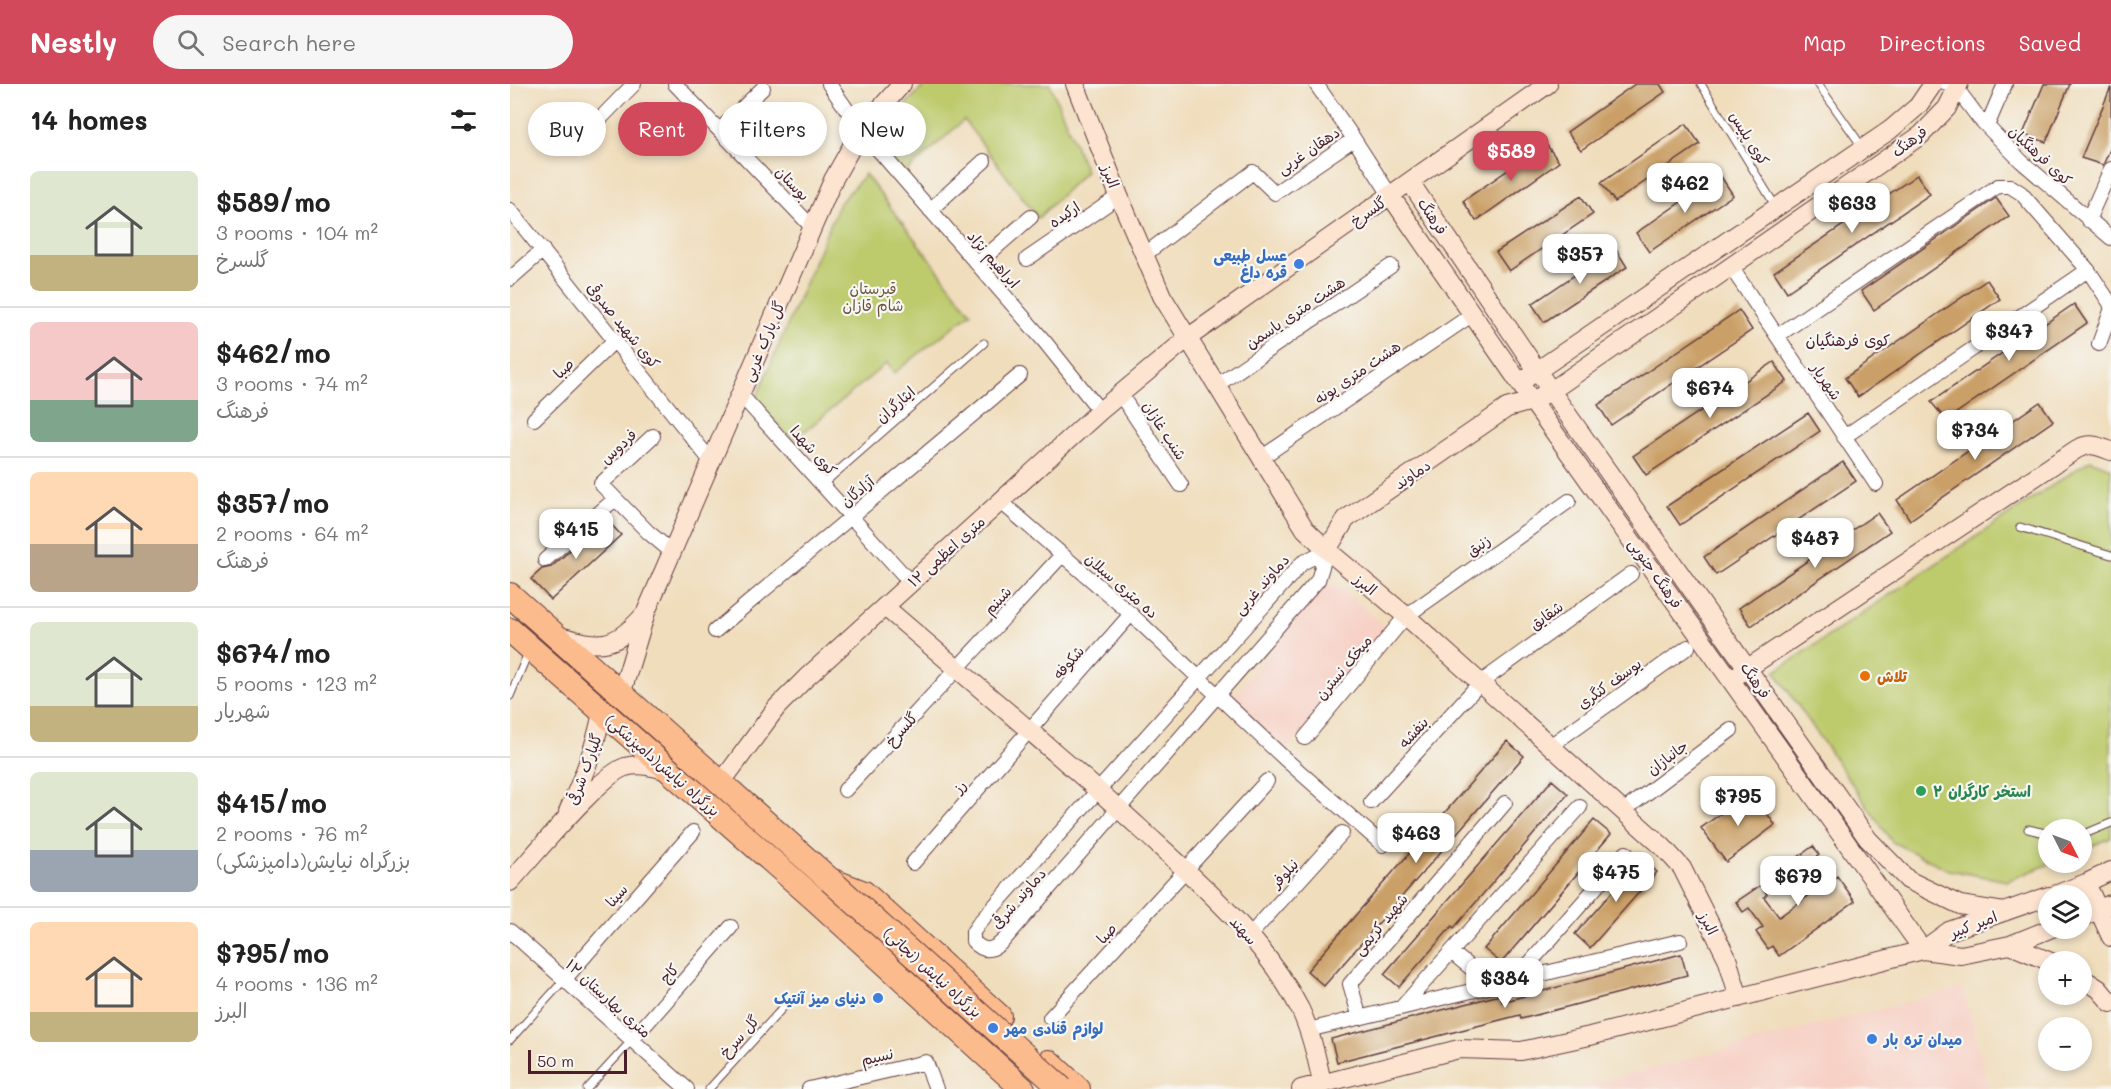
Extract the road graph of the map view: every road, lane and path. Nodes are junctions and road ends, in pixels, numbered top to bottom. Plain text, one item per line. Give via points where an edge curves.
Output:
1 (634, 84) edge
2 (675, 84) edge
3 (829, 84) edge
4 (902, 84) edge
5 (1316, 84) edge
6 (1548, 84) edge
7 (1701, 84) edge
8 (1818, 84) edge
9 (1934, 84) edge
10 (2005, 84) edge
11 (1954, 86) edge
12 (763, 88) dead end
13 (1078, 90) edge
14 (749, 102) edge
15 (842, 102) edge
16 (886, 102) edge
17 (606, 113) edge
18 (1987, 126) junction
19 (719, 129) edge
20 (1354, 140) junction
21 (1863, 148) junction
22 (745, 156) edge
23 (846, 156) edge
24 (883, 156) edge
25 (984, 161) dead end
26 (2111, 169) edge
27 (1410, 182) junction
28 (1390, 195) junction
29 (1119, 196) junction
30 (1776, 207) junction
31 (510, 210) edge
32 (930, 210) junction
33 (1031, 217) dead end
34 (2088, 220) junction
35 (1790, 226) junction
36 (813, 227) junction
37 (2111, 238) edge
38 (543, 250) junction
39 (1144, 255) junction
40 (1027, 259) dead end
41 (977, 264) junction
42 (1391, 266) dead end
43 (1731, 267) junction
44 (2088, 270) junction
45 (510, 279) edge
46 (2111, 309) edge
47 (1473, 314) junction
48 (1777, 336) junction
49 (1189, 338) junction
50 (615, 340) junction
51 (984, 343) dead end
52 (2099, 344) dead end
53 (1536, 370) junction
54 (1020, 375) dead end
55 (1522, 383) junction
56 (1217, 385) junction
57 (1551, 391) junction
58 (740, 394) junction
59 (1120, 394) junction
60 (1532, 400) junction
61 (1507, 408) junction
62 (1100, 411) junction
63 (534, 419) dead end
64 (652, 436) dead end
65 (1844, 437) junction
66 (2111, 451) edge
67 (1261, 458) junction
68 (711, 460) junction
69 (823, 484) junction
70 (1876, 484) dead end
71 (1181, 485) dead end
72 (615, 499) junction
73 (1000, 501) junction
74 (1569, 501) dead end
75 (852, 517) junction
76 (2020, 527) dead end
77 (1327, 550) junction
78 (672, 552) junction
79 (1062, 555) junction
80 (2111, 555) edge
81 (545, 560) dead end
82 (1630, 574) dead end
83 (912, 583) junction
84 (510, 595) edge
85 (885, 607) junction
86 (646, 612) junction
87 (1131, 614) junction
88 (1406, 616) junction
89 (510, 630) edge
90 (715, 631) dead end
91 (554, 635) junction
92 (1688, 647) dead end
93 (530, 648) junction
94 (956, 668) junction
95 (1748, 668) junction
96 (1200, 678) junction
97 (1732, 679) junction
98 (1480, 683) junction
99 (614, 688) junction
100 (510, 696) edge
101 (1218, 697) junction
102 (602, 711) junction
103 (1731, 730) dead end
104 (1030, 731) junction
105 (1305, 738) dead end
106 (1550, 746) junction
107 (669, 771) junction
108 (1267, 781) dead end
109 (721, 783) junction
110 (845, 790) dead end
111 (1098, 790) junction
112 (1371, 802) dead end
113 (1504, 803) dead end
114 (1580, 807) dead end
115 (1119, 809) junction
116 (1623, 811) junction
117 (2111, 823) edge
118 (562, 825) junction
119 (2028, 829) dead end
120 (2038, 831) edge
121 (2092, 831) edge
122 (693, 832) dead end
123 (1342, 833) dead end
124 (1383, 845) dead end
125 (1626, 853) dead end
126 (913, 863) dead end
127 (1186, 870) junction
128 (2111, 872) edge
129 (830, 880) junction
130 (510, 882) edge
131 (2086, 883) junction
132 (2080, 885) edge
133 (816, 900) junction
134 (2038, 900) edge
135 (2097, 910) edge
136 (2004, 912) junction
137 (731, 927) dead end
138 (510, 931) edge
139 (2038, 934) edge
140 (1250, 935) junction
141 (2111, 938) edge
142 (1680, 941) dead end
143 (2010, 945) junction
144 (1923, 950) junction
145 (1451, 952) junction
146 (2038, 957) edge
147 (564, 980) junction
148 (1515, 980) junction
149 (2092, 985) edge
150 (1492, 986) junction
151 (1739, 998) junction
152 (789, 1001) dead end
153 (2111, 1003) edge
154 (1402, 1007) junction
155 (1050, 1018) dead end
156 (1360, 1018) junction
157 (1308, 1030) junction
158 (510, 1040) edge
159 (632, 1040) junction
160 (1042, 1056) junction
161 (1322, 1083) junction
162 (587, 1089) edge
163 (687, 1089) edge
164 (709, 1089) edge
165 (809, 1089) edge
166 (936, 1089) edge
167 (1011, 1089) edge
168 (1023, 1089) edge
169 (1040, 1089) edge
170 (1062, 1089) edge
171 (1078, 1089) edge
172 (1301, 1089) edge

1 - 17 street
2 - 19 street, بوستان
3 - 15 street, ابراهیم نژاد
4 - 16 main road, گل پارک غربی
5 - 20 street
6 - 27 main road, گلسرخ
7 - 30 lane, کوی پلیس
8 - 21 lane
9 - 21 main road, فرهنگ via 1918,106
10 - 18 street
11 - 18 street, کوی فرهنگیان
11 - 35 main road, فرهنگ via 1947,108 1921,135
12 - 14 street
13 - 29 main road, البرز
18 - 34 street, کوی فرهنگیان via 2020,161
20 - 28 street, دهقان غربی
20 - 39 street, دهقان غربی via 1275,193 1253,172
21 - 30 main road, فرهنگ
22 - 36 street, بوستان
23 - 36 main road, گل پارک غربی
24 - 32 street, ابراهیم نژاد
25 - 32 street
26 - 34 street
27 - 28 main road, گلسرخ
27 - 53 main road, فرهنگ
28 - 47 main road, فرهنگ جنوبی
28 - 49 main road, گلسرخ
29 - 39 main road, البرز
29 - 40 street, ارکیده
30 - 35 main road
30 - 53 main road, فرهنگ
31 - 38 street, کوی شهید صدوقی
32 - 41 street, ابراهیم نژاد
33 - 41 street
34 - 37 street, کوی فرهنگیان
35 - 43 main road, فرهنگ
36 - 58 main road, گل پارک غربی
38 - 45 street
38 - 50 street, کوی شهید صدوقی
39 - 49 main road, البرز via 1162,296
41 - 62 street, ابراهیم نژاد
42 - 56 street, هشت متری یاسمن
43 - 48 street, شهریار
43 - 57 main road, فرهنگ
44 - 46 street
44 - 48 street via 2021,193 2010,186 1998,186
44 - 65 street
46 - 52 street
47 - 55 main road, فرهنگ جنوبی
47 - 67 street, هشت متری پونه
48 - 65 street, شهریار
49 - 56 main road, البرز
49 - 59 main road, ۱۲ متری اعظمی
50 - 63 street, صبا
50 - 68 street, کوی شهید صدوقی
51 - 69 lane, ایثارگران
53 - 55 main road, فرهنگ
53 - 57 main road, فرهنگ
54 - 75 street, آزادگان
55 - 60 main road, فرهنگ جنوبی
55 - 61 main road, فرهنگ
56 - 67 main road, البرز
57 - 60 main road, فرهنگ
57 - 95 main road, فرهنگ
58 - 68 main road, گل پارک غربی
58 - 69 street, کوی شهدا
59 - 62 main road, ۱۲ متری اعظمی
59 - 71 street, شنب غازان
60 - 61 main road, فرهنگ
60 - 97 main road, فرهنگ جنوبی
61 - 77 main road, دماوند via 1346,519
62 - 73 main road, ۱۲ متری اعظمی
64 - 72 street, فردوس via 601,484
65 - 70 street, شهریار
66 - 95 main road via 2086,444
67 - 77 main road, البرز via 1305,529
68 - 78 main road, گل پارک غربی
69 - 75 street, کوی شهدا
72 - 78 street, فردوس
72 - 81 street
73 - 79 street, ده متری سبلان
73 - 83 main road, ۱۲ متری اعظمی
74 - 88 street, زنبق
75 - 83 street, کوی شهدا
75 - 90 street, آزادگان
76 - 80 lane
77 - 88 main road, البرز
77 - 96 street, دماوند غربی via 1302,563
77 - 101 street via 1318,580
78 - 86 main road, گل پارک غربی
79 - 87 street, ده متری سبلان
79 - 94 street, شبنم
82 - 98 street, شقایق
83 - 85 main road, ۱۲ متری اعظمی
84 - 91 highway, بزرگراه نیایش(دامپزشکی)
85 - 94 main road
85 - 109 main road, ۱۲ متری اعظمی via 777,707
86 - 91 main road via 628,633 609,643 586,644
86 - 99 main road
87 - 96 street, ده متری سبلان
87 - 104 street, شکوفه
88 - 98 main road, البرز
88 - 105 street, میخک نسترن
89 - 93 highway, بزرگراه نیایش(دامپزشکی)
91 - 99 highway, بزرگراه نیایش(دامپزشکی)
92 - 106 street, یوسف کنگری
93 - 100 lane
93 - 102 highway, بزرگراه نیایش(دامپزشکی)
94 - 104 main road
94 - 110 street, گلسرخ
95 - 97 main road
95 - 136 main road, فرهنگ via 1868,838 1908,880 1960,905
96 - 101 street, ده متری سبلان
96 - 111 street, دماوند غربی
97 - 144 main road, فرهنگ جنوبی
98 - 106 main road, البرز
98 - 112 street, بنفشه
99 - 109 highway, بزرگراه نیایش(دامپزشکی)
101 - 115 street
101 - 124 street, ده متری سبلان
102 - 107 highway, بزرگراه نیایش(دامپزشکی)
102 - 118 main road, گلپارک شرقی via 585,773
103 - 116 street, جانبازان
104 - 111 main road
104 - 126 street, رز
106 - 116 main road, البرز
107 - 118 main road, گلپارک شرقی via 644,765 623,767 596,788
107 - 133 highway, بزرگراه نیایش(دامپزشکی)
108 - 127 street
109 - 129 highway, بزرگراه نیایش(دامپزشکی)
111 - 115 main road, سهند
111 - 115 street, دماوند شرقی via 980,922 973,932 978,948 996,948
113 - 156 street, شهید کریمی via 1350,984
114 - 145 street
115 - 127 main road, سهند
116 - 151 main road, البرز via 1682,868 1727,958
117 - 121 lane
118 - 130 main road, گلپارک شرقی
119 - 120 lane
122 - 147 street, سینا
123 - 140 street, نیلوفر
125 - 148 street
127 - 140 main road, سهند
127 - 155 street, صبا
128 - 131 main road, امیر کبیر
129 - 160 highway via 864,893
129 - 170 highway, بزرگراه نیایش (نجاتی), bridge
131 - 132 main road, امیر کبیر
131 - 135 main road
133 - 167 highway via 834,929
133 - 168 highway, بزرگراه نیایش (نجاتی)
134 - 136 main road, امیر کبیر
135 - 141 main road
136 - 144 main road, امیر کبیر via 1949,931
137 - 159 street, کاج
138 - 147 street, ۱۲ متری بهارستان
139 - 143 main road, امیر کبیر
140 - 157 main road, سهند via 1278,974
142 - 148 street
143 - 144 main road, امیر کبیر via 1961,955
143 - 146 main road
144 - 151 main road
145 - 150 street
145 - 154 street
147 - 158 lane
147 - 159 street, ۱۲ متری بهارستان
148 - 150 street
149 - 153 main road
150 - 154 street
151 - 161 main road via 1521,1051 1459,1050
152 - 164 lane, گل سرخ
154 - 156 street
156 - 157 street
157 - 161 main road, سهند
159 - 162 lane
159 - 163 street, ۱۲ متری بهارستان
160 - 169 highway via 1046,1070
160 - 171 highway
161 - 172 main road
165 - 166 street, نسیم via 926,1062

